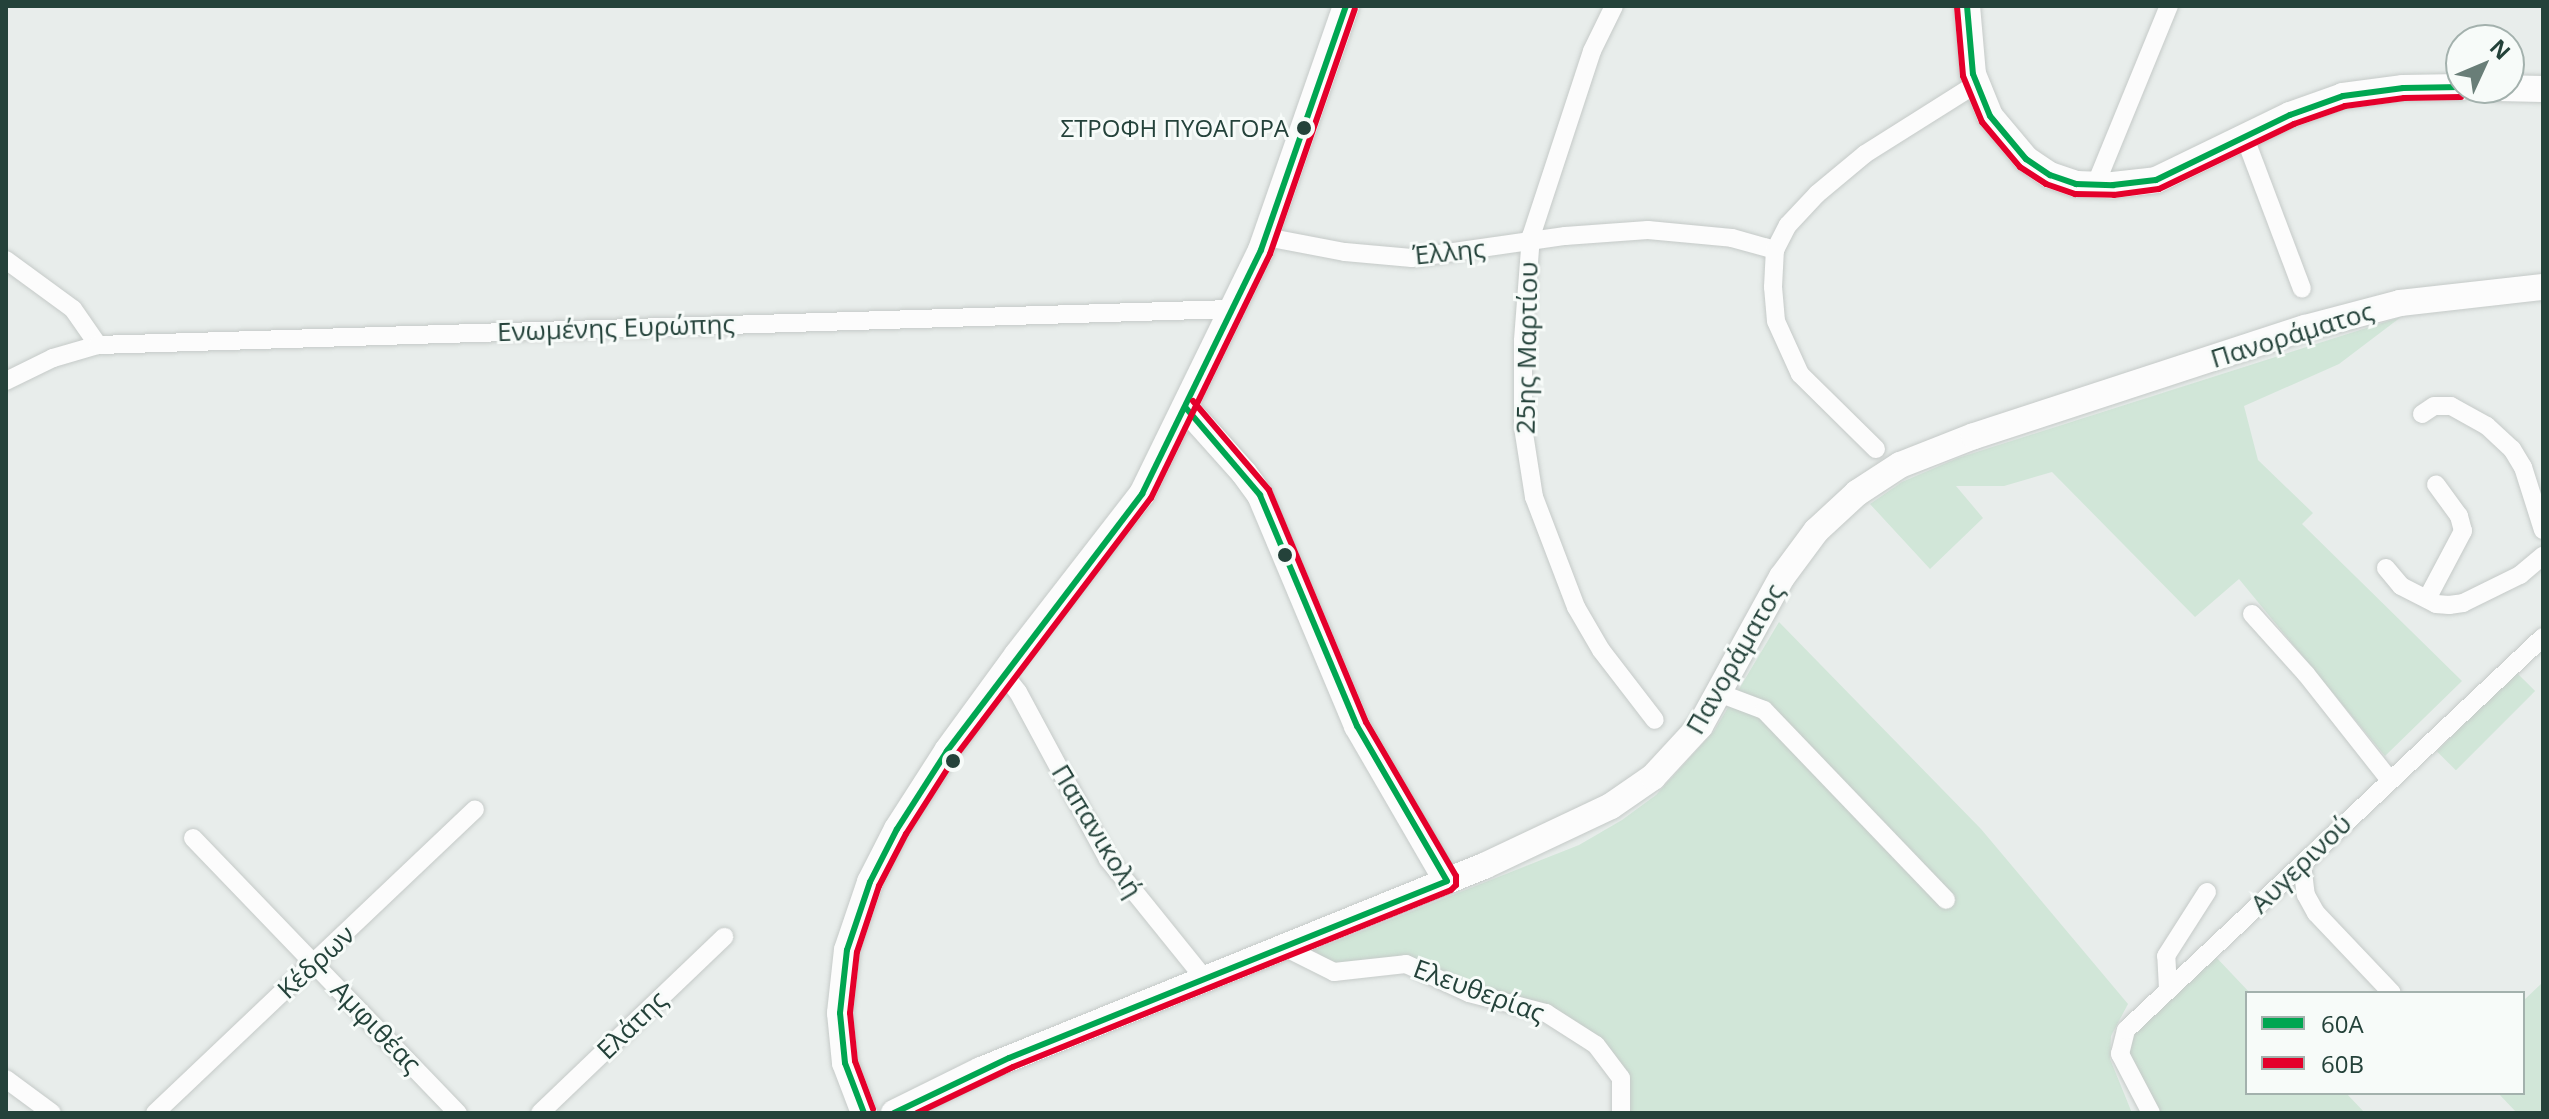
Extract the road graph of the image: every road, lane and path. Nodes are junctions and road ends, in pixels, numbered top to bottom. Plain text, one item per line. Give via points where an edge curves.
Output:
1 (1346, 6) edge
2 (1614, 6) edge
3 (1967, 6) edge
4 (2169, 6) edge
5 (1976, 84) junction
6 (2445, 87) edge
7 (2245, 138) junction
8 (2095, 186) junction
9 (1266, 237) junction
10 (1530, 243) junction
11 (1775, 250) junction
12 (6, 260) edge
13 (2302, 289) dead end
14 (2539, 291) edge
15 (1233, 309) junction
16 (98, 345) junction
17 (6, 381) edge
18 (1186, 408) junction
19 (2422, 414) dead end
20 (1876, 449) dead end
21 (2543, 465) edge
22 (2528, 479) junction
23 (2436, 484) dead end
24 (2543, 530) edge
25 (2543, 556) edge
26 (2386, 568) dead end
27 (2428, 597) junction
28 (2252, 614) dead end
29 (2543, 637) edge
30 (1003, 673) junction
31 (1719, 693) junction
32 (1655, 720) dead end
33 (2389, 779) junction
34 (475, 809) dead end
35 (193, 838) dead end
36 (2302, 864) junction
37 (1447, 881) junction
38 (2207, 892) dead end
39 (1946, 900) dead end
40 (724, 937) dead end
41 (1284, 947) junction
42 (315, 964) junction
43 (1205, 979) junction
44 (2168, 989) junction
45 (2390, 991) edge
46 (6, 1079) edge
47 (52, 1113) edge
48 (155, 1113) edge
49 (458, 1113) edge
50 (540, 1113) edge
51 (864, 1113) edge
52 (894, 1113) edge
53 (1621, 1113) edge
54 (2151, 1113) edge

1 - 9 street
2 - 10 street, 25ης Μαρτίου via 1592,51
3 - 5 street
4 - 8 street
5 - 8 street via 1990,116 2026,159 2059,179
5 - 11 street via 1865,154 1788,225
6 - 7 street via 2343,96
7 - 8 street via 2156,180
7 - 13 street
9 - 10 street, Έλλης via 1412,258
9 - 15 street
10 - 11 street, Έλλης via 1648,230 1732,238
10 - 32 street, 25ης Μαρτίου via 1521,389 1531,487 1582,619
11 - 20 street via 1776,321 1800,374
12 - 16 street via 73,309
14 - 31 street, Πανοράματος via 2400,303 2305,328 1900,465 1843,504 1803,546
15 - 16 street, Ενωμένης Ευρώπης
15 - 18 street
16 - 17 street, Ενωμένης Ευρώπης via 53,358
18 - 30 street via 1142,494
18 - 37 street via 1260,495 1357,726
19 - 22 street via 2434,406 2469,413 2512,449
21 - 22 street
22 - 24 street
23 - 27 street via 2459,516 2463,531
25 - 27 street via 2520,575 2463,603 2436,604
26 - 27 street via 2401,586
28 - 33 street
29 - 33 street, Αυγερινού
30 - 43 street, Παπανικολή via 1108,859
30 - 51 street via 897,829 852,932 843,974 841,1031 845,1063
31 - 37 street, Πανοράματος via 1679,751 1629,795 1559,833
31 - 39 street via 1764,710
33 - 36 street, Αυγερινού
34 - 42 street, Κέδρων
35 - 42 street, Αμφιθέας
36 - 44 street, Αυγερινού
36 - 45 street via 2306,895 2316,913
37 - 41 street, Πανοράματος
38 - 44 street via 2166,956
40 - 50 street, Ελάτης
41 - 43 street, Πανοράματος
41 - 53 street, Ελευθερίας via 1334,972 1406,964 1469,993 1546,1013 1596,1045 1621,1078
42 - 48 street, Κέδρων
42 - 49 street, Αμφιθέας
43 - 52 street, Πανοράματος via 981,1070
44 - 54 street, Αυγερινού via 2121,1041 2120,1054
46 - 47 street

